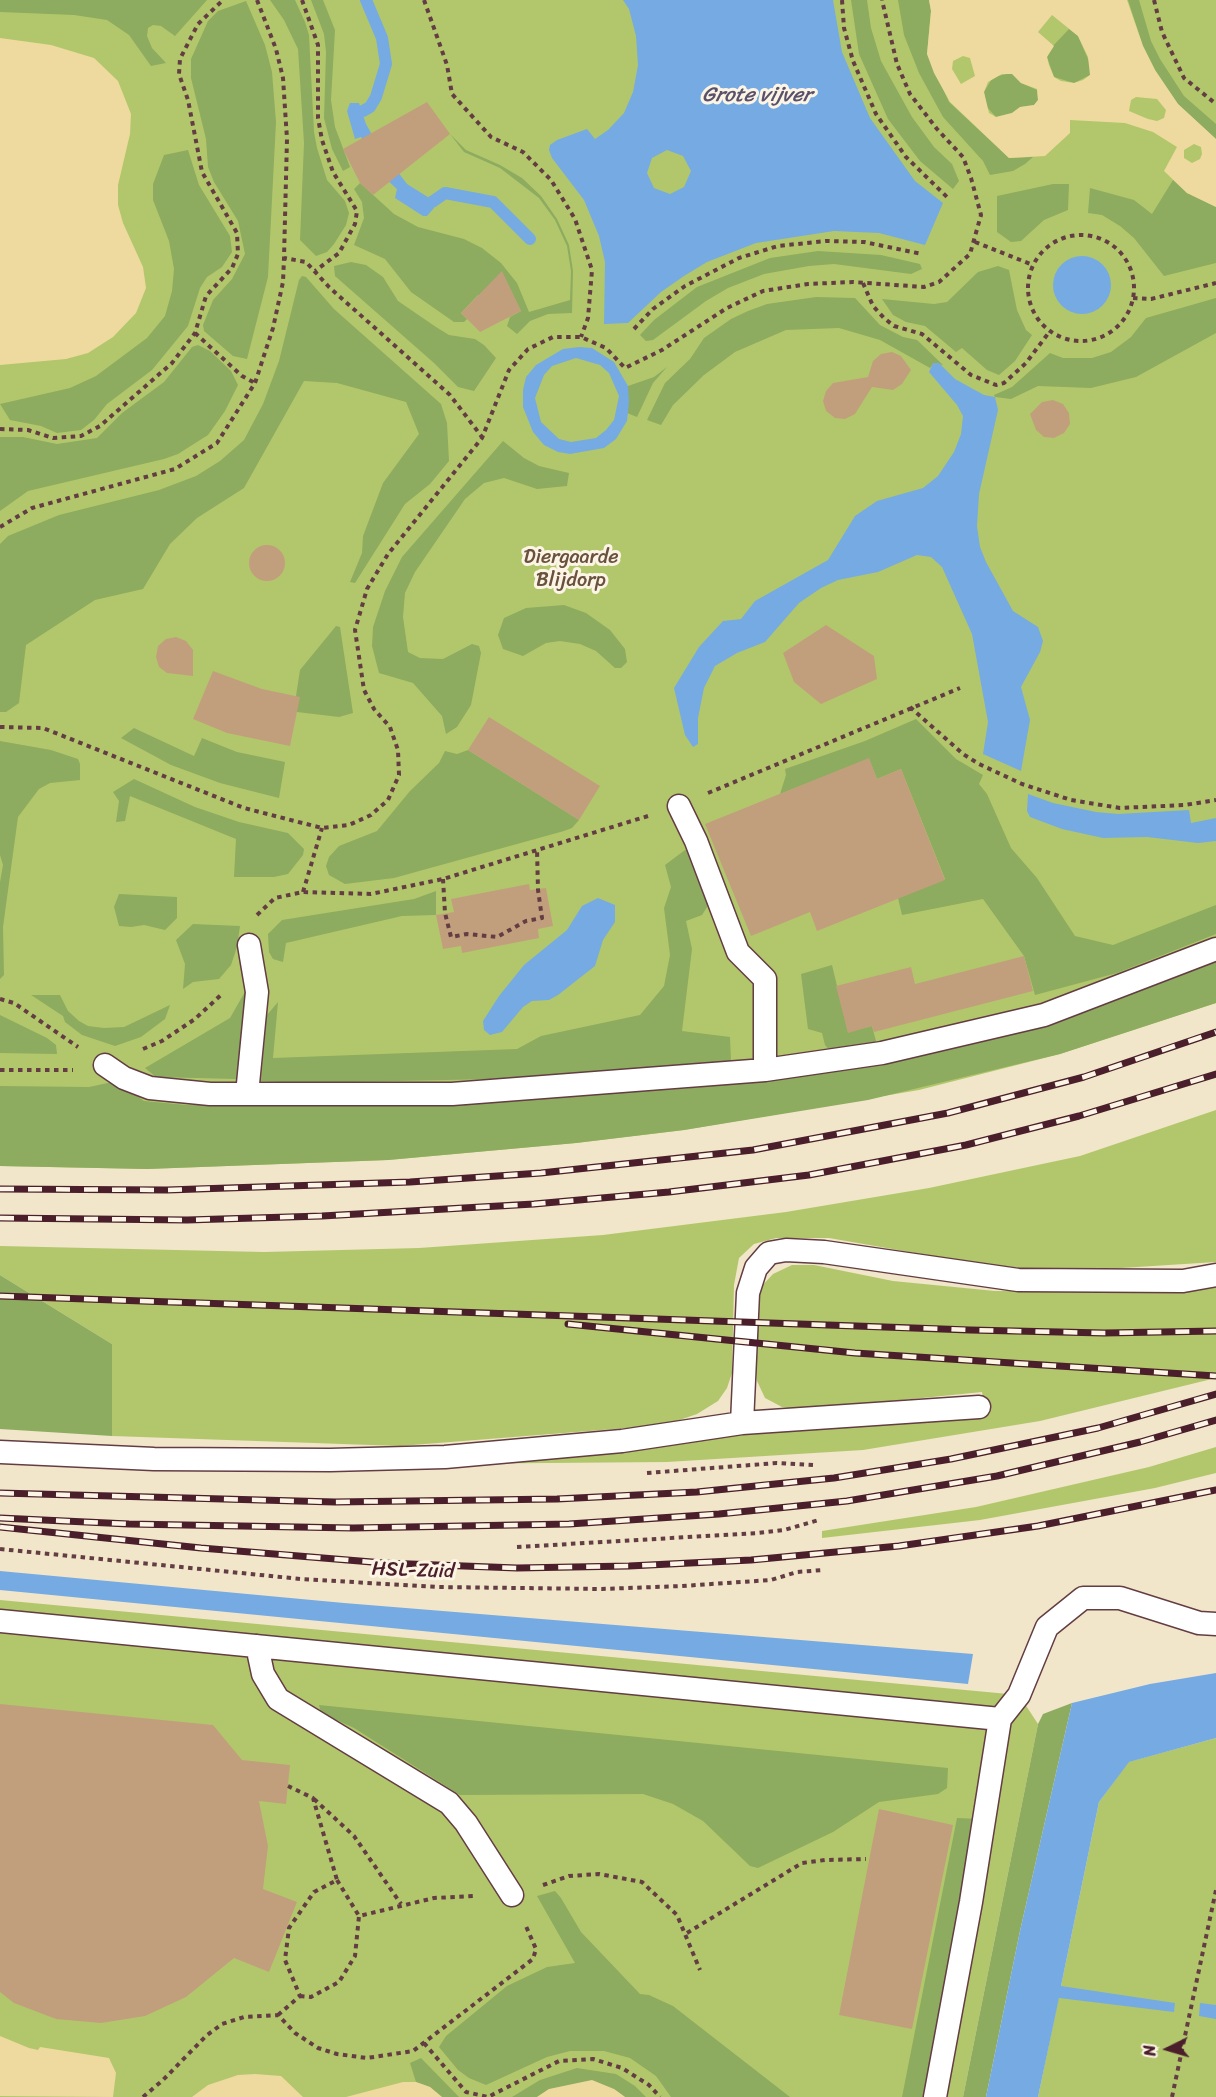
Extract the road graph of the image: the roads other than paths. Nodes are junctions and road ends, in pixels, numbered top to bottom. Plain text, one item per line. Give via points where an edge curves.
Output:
1 (679, 806) road end
2 (249, 945) road end
3 (1216, 949) edge
4 (105, 1065) road end
5 (765, 1070) junction
6 (247, 1094) junction
7 (1216, 1275) edge
8 (979, 1407) dead end
9 (742, 1423) junction
10 (0, 1452) edge
11 (0, 1621) edge
12 (1216, 1624) edge
13 (256, 1646) junction
14 (1000, 1719) junction
15 (512, 1895) road end
16 (935, 2097) edge

1 - 5 lane via 738,952 765,979
2 - 6 lane via 257,992
3 - 5 lane via 1044,1015 882,1053
4 - 6 lane via 150,1088
5 - 6 lane via 452,1094
7 - 9 lane via 1183,1281 1018,1280 824,1252 769,1253 756,1268 748,1293
8 - 9 lane
9 - 10 lane via 622,1441 445,1457 154,1459
11 - 13 lane
12 - 14 lane via 1199,1623 1120,1598 1083,1598 1047,1627 1019,1695
13 - 14 lane
13 - 15 lane via 263,1674 278,1699 449,1803
14 - 16 lane

